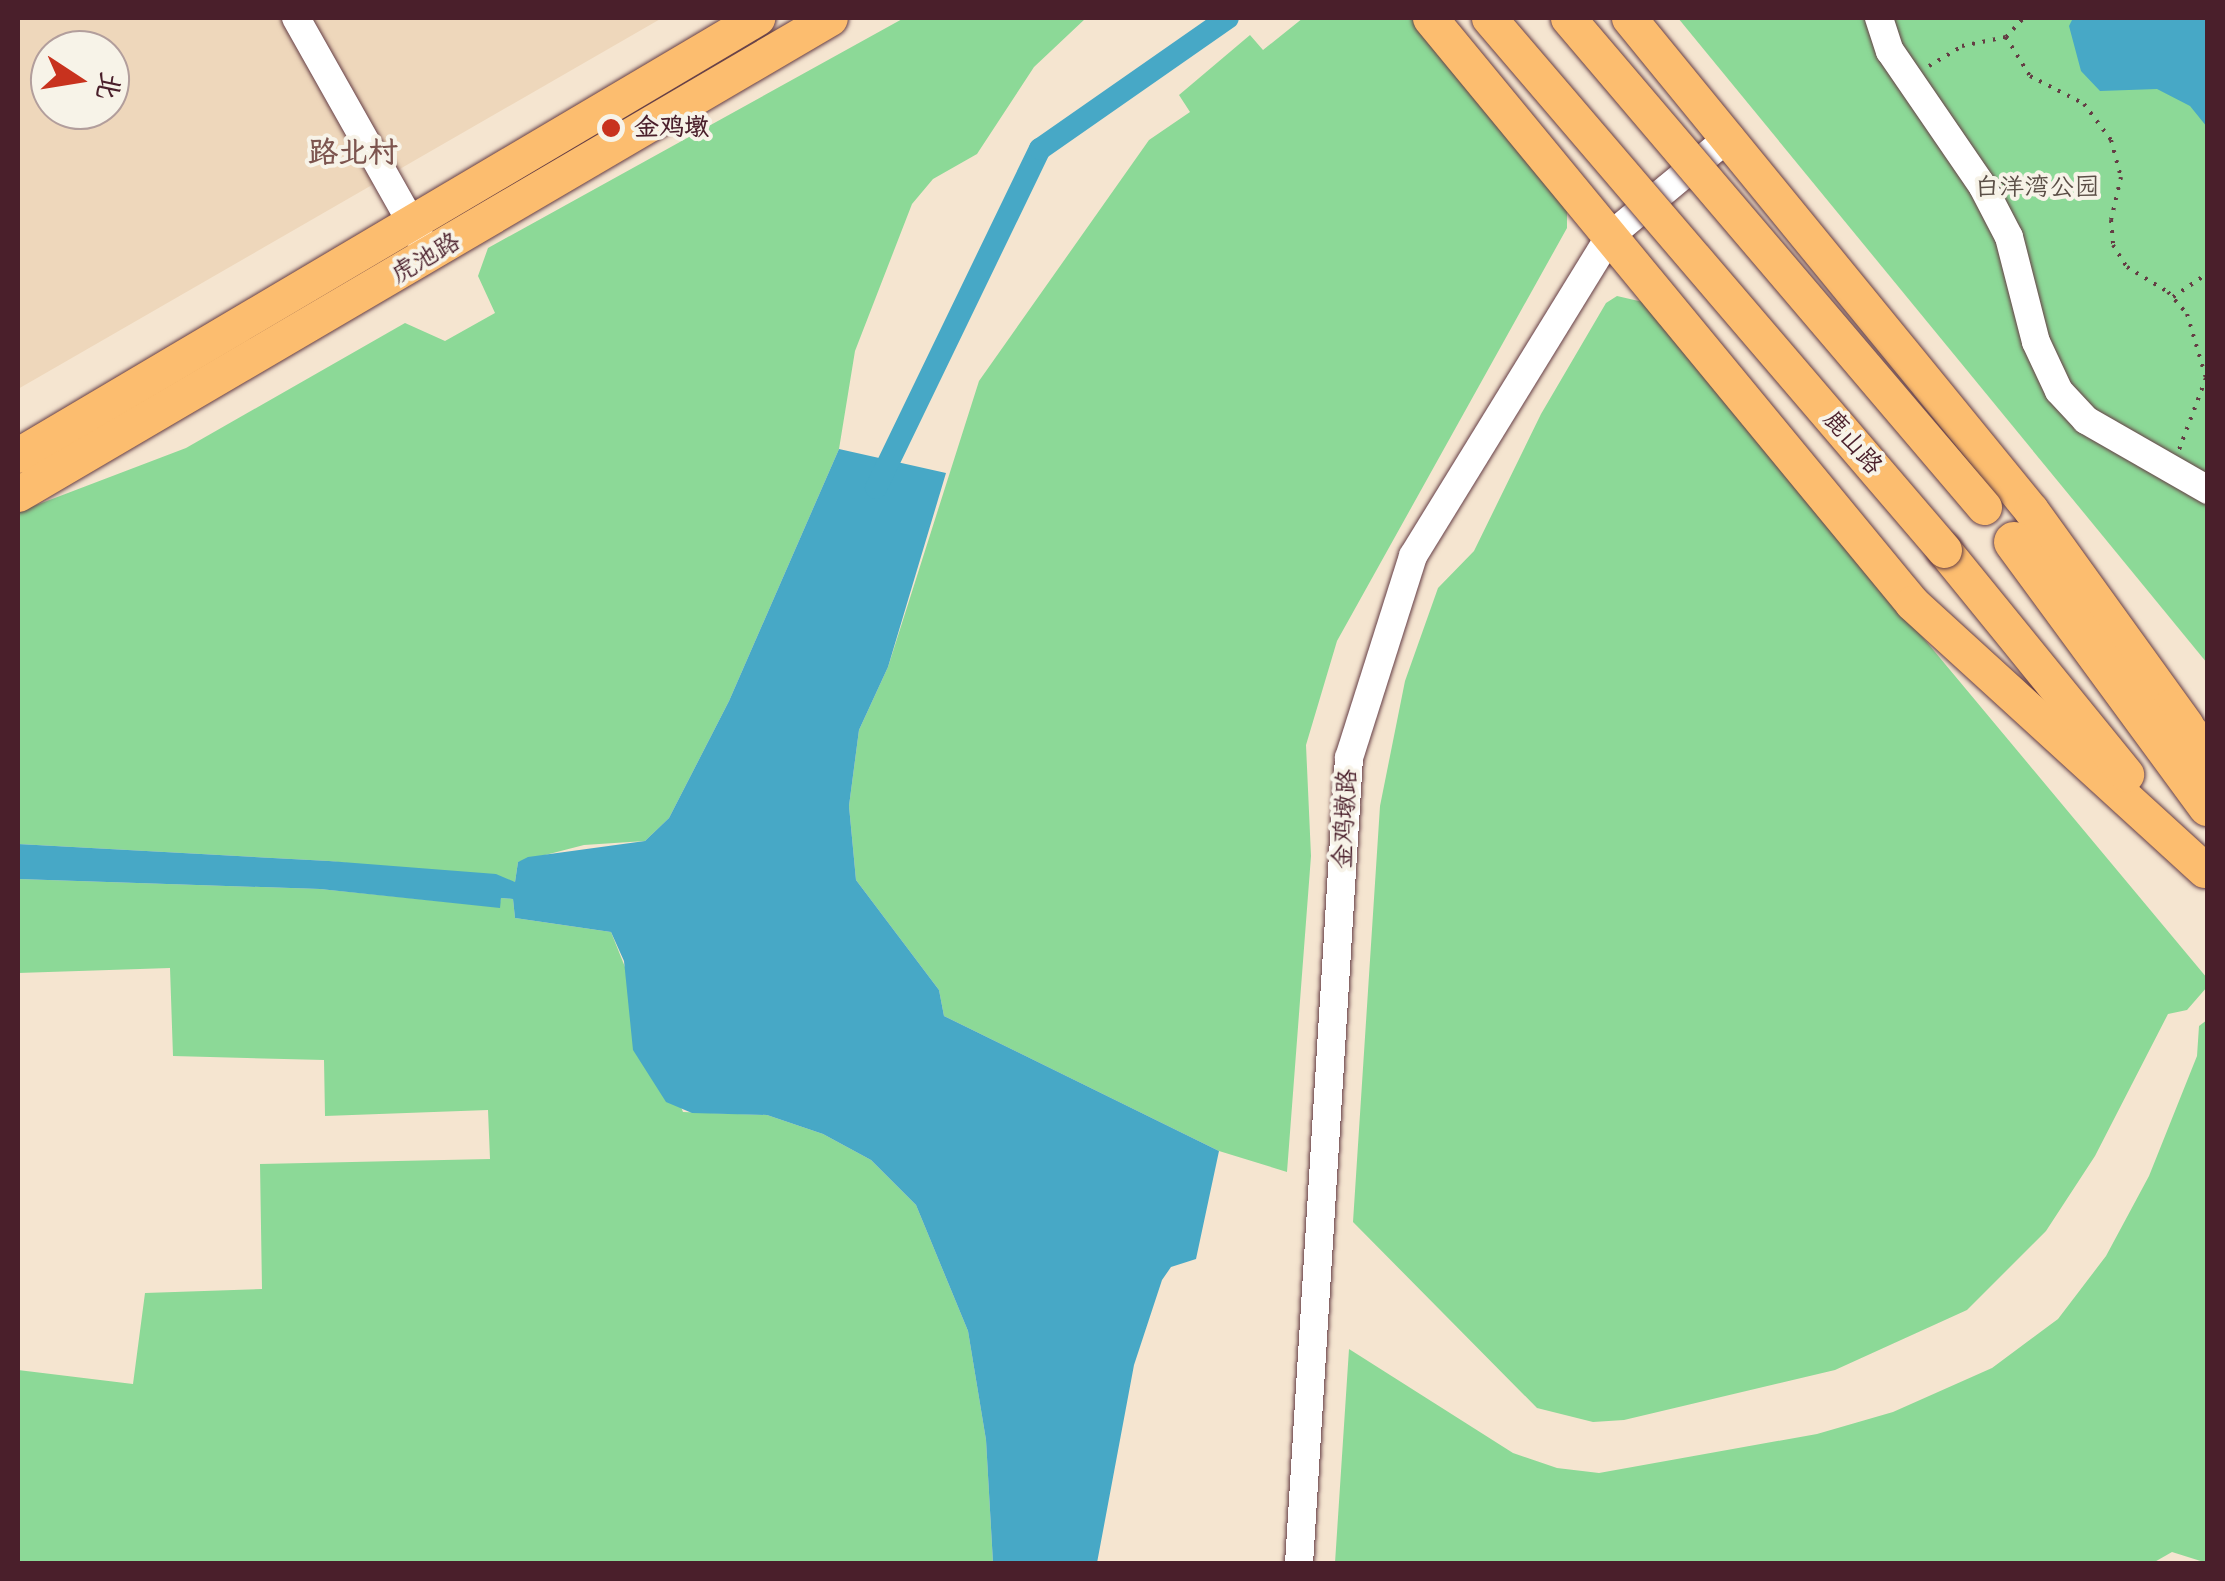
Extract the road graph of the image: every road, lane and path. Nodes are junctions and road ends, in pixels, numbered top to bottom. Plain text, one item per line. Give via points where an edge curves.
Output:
1 (296, 18) edge
2 (757, 18) edge
3 (830, 18) edge
4 (1430, 18) edge
5 (1489, 18) edge
6 (1568, 18) edge
7 (1630, 18) edge
8 (1878, 18) edge
9 (2024, 18) edge
10 (2006, 37) junction
11 (1907, 78) junction
12 (1730, 136) junction
13 (410, 220) junction
14 (1610, 236) junction
15 (430, 256) junction
16 (2208, 272) edge
17 (2173, 298) junction
18 (18, 456) edge
19 (2172, 466) junction
20 (2208, 490) edge
21 (18, 494) edge
22 (2014, 542) junction
23 (2197, 738) edge
24 (2208, 806) edge
25 (2206, 872) edge
26 (1299, 1564) edge

1 - 13 street
2 - 13 main road, 虎池路
3 - 15 main road, 虎池路
4 - 14 main road
5 - 25 main road, 鹿山路, bridge via 1944,550
6 - 22 main road, bridge
7 - 12 main road
8 - 11 street
9 - 10 path
10 - 11 path via 1962,46
10 - 17 path via 2030,76 2084,104 2111,140 2121,178 2110,220 2113,246 2127,267
11 - 19 street via 1983,187 2009,237 2036,342 2059,391 2086,420
12 - 14 street, 金鸡墩路
12 - 23 main road via 2031,510
13 - 15 street
13 - 18 main road, 虎池路
14 - 25 main road via 1912,603
14 - 26 street, 金鸡墩路 via 1413,556 1350,758
15 - 21 main road, 虎池路
16 - 17 path
17 - 19 path via 2187,314 2206,378
19 - 20 street
22 - 23 main road
22 - 24 highway

